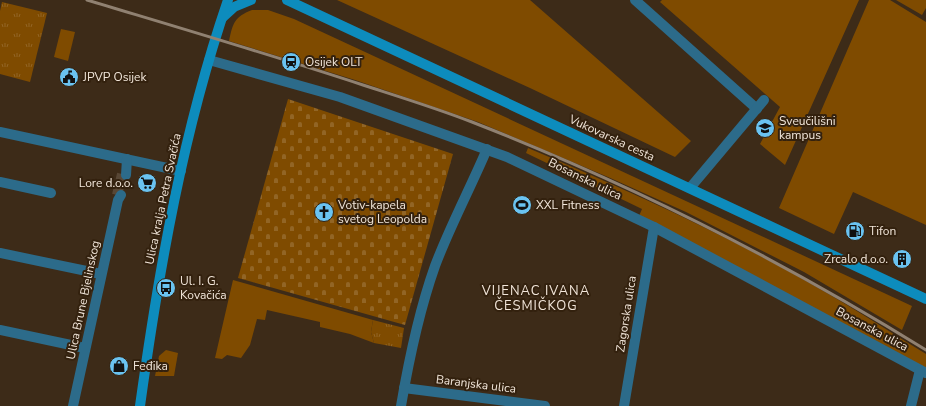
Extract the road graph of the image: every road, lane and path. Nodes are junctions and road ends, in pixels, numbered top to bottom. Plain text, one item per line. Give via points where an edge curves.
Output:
1 (221, 0) edge
2 (228, 0) edge
3 (251, 0) edge
4 (287, 0) edge
5 (634, 0) edge
6 (221, 19) junction
7 (209, 60) junction
8 (764, 100) dead end
9 (757, 109) junction
10 (0, 132) edge
11 (487, 149) junction
12 (127, 159) junction
13 (181, 171) junction
14 (124, 173) tunnel mouth
15 (0, 182) edge
16 (690, 188) junction
17 (51, 193) dead end
18 (119, 197) tunnel mouth
19 (654, 227) junction
20 (0, 253) edge
21 (101, 274) junction
22 (926, 299) edge
23 (0, 330) edge
24 (85, 348) junction
25 (923, 372) edge
26 (404, 388) junction
27 (73, 406) edge
28 (140, 406) edge
29 (401, 406) edge
30 (545, 406) edge
31 (624, 406) edge
32 (911, 406) edge

1 - 6 main road
2 - 6 main road, Ulica kralja Petra Svačića
3 - 6 main road via 234,7
4 - 16 main road, Vukovarska cesta
5 - 9 street
6 - 7 main road, Ulica kralja Petra Svačića
7 - 11 street, Bosanska ulica via 306,86
7 - 13 main road, Ulica kralja Petra Svačića
8 - 9 street
9 - 16 street
10 - 12 street
11 - 19 street, Bosanska ulica via 537,170
11 - 26 street via 449,231 432,276
12 - 13 street
12 - 14 street
13 - 28 main road, Ulica kralja Petra Svačića via 150,337
15 - 17 street
16 - 22 main road, Vukovarska cesta
18 - 21 street, Ulica Brune Bjelinskog
19 - 25 street, Bosanska ulica
19 - 31 street, Zagorska ulica
20 - 21 street
21 - 24 street, Ulica Brune Bjelinskog
23 - 24 street
24 - 27 street, Ulica Brune Bjelinskog
25 - 32 street
26 - 29 street
26 - 30 street, Baranjska ulica

